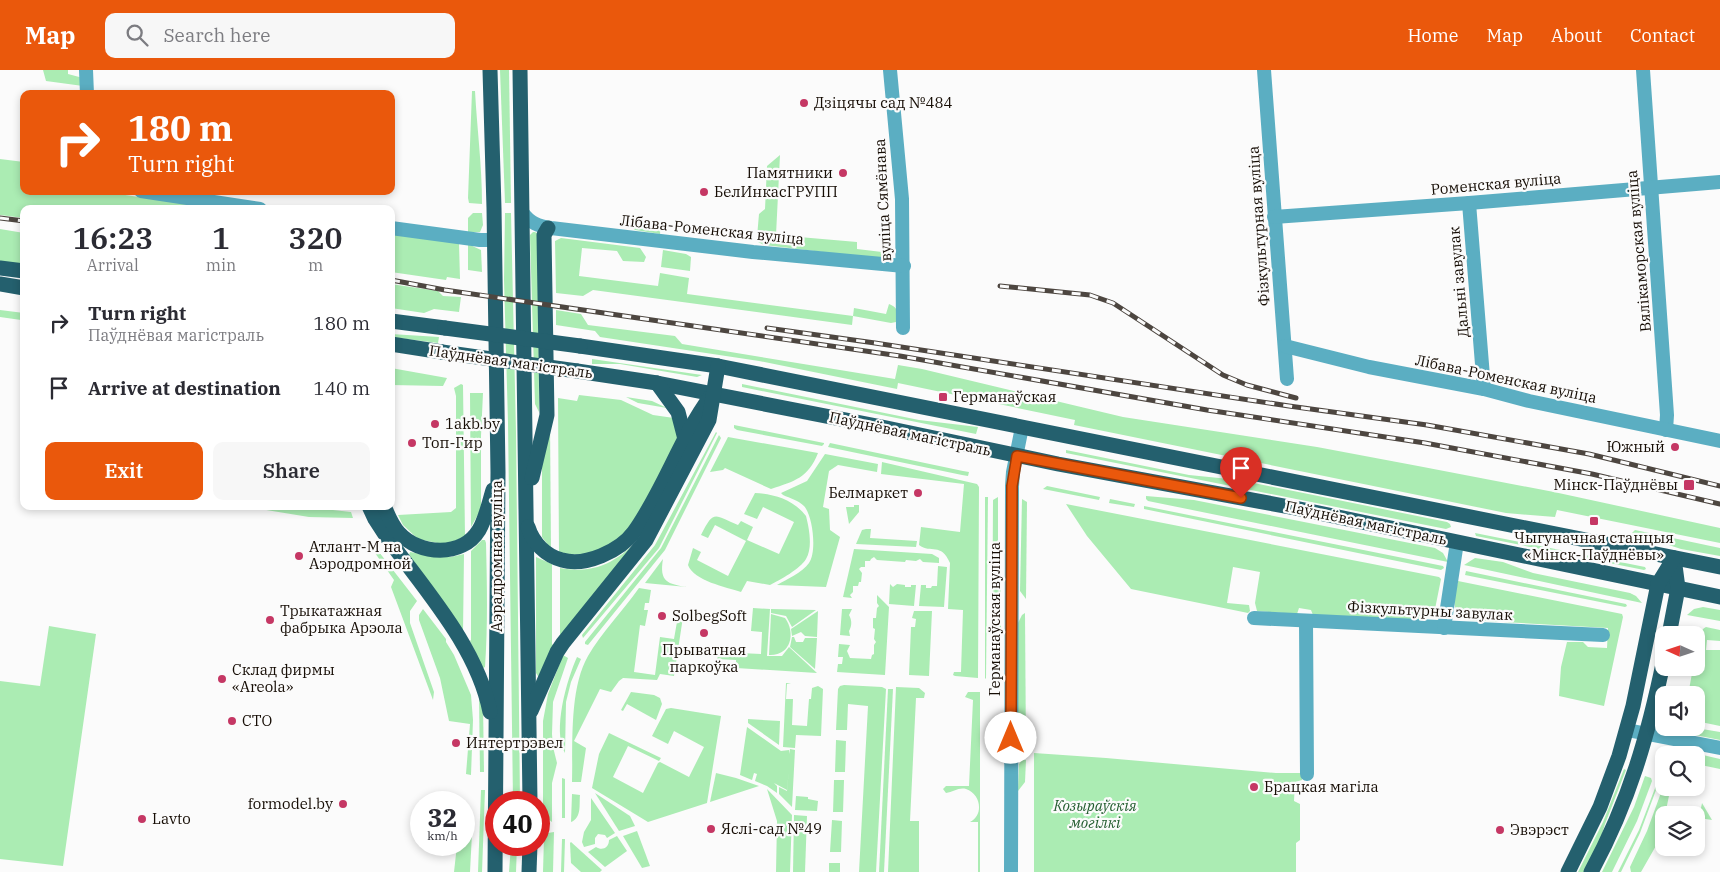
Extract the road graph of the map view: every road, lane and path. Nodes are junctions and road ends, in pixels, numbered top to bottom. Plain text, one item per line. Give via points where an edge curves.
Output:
1 (86, 70) edge
2 (490, 70) edge
3 (520, 70) edge
4 (890, 70) edge
5 (1264, 70) edge
6 (1643, 70) edge
7 (87, 90) edge
8 (1720, 182) edge
9 (1650, 188) junction
10 (167, 195) edge
11 (1469, 203) junction
12 (233, 205) edge
13 (522, 212) junction
14 (1274, 217) junction
15 (548, 228) junction
16 (395, 229) edge
17 (494, 240) junction
18 (904, 266) junction
19 (0, 268) edge
20 (20, 270) edge
21 (0, 284) edge
22 (20, 287) edge
23 (395, 322) edge
24 (903, 328) dead end
25 (395, 345) edge
26 (1285, 346) junction
27 (419, 349) junction
28 (395, 352) edge
29 (718, 366) junction
30 (1287, 379) dead end
31 (657, 383) junction
32 (1484, 389) junction
33 (712, 394) junction
34 (1022, 427) junction
35 (1666, 430) junction
36 (685, 439) junction
37 (1720, 441) edge
38 (1017, 456) junction
39 (498, 472) junction
40 (526, 501) junction
41 (371, 510) edge
42 (386, 510) edge
43 (1461, 515) junction
44 (526, 521) junction
45 (1457, 542) junction
46 (1674, 558) junction
47 (1720, 567) edge
48 (1658, 584) junction
49 (1678, 588) junction
50 (1720, 597) edge
51 (1254, 618) dead end
52 (1306, 621) junction
53 (1670, 626) edge
54 (1444, 628) junction
55 (1603, 635) dead end
56 (1660, 676) edge
57 (528, 717) junction
58 (1627, 730) junction
59 (1647, 734) junction
60 (496, 740) junction
61 (1720, 748) edge
62 (1307, 774) dead end
63 (530, 791) edge
64 (530, 856) edge
65 (495, 872) edge
66 (529, 872) edge
67 (1011, 872) edge
68 (1568, 872) edge
69 (1591, 872) edge

1 - 7 street
2 - 17 main road, Аэрадромная вуліца
3 - 13 main road, Аэрадромная вуліца
4 - 18 street, вуліца Сямёнава via 902,199
5 - 14 street, Фізкультурная вуліца
6 - 9 street, Вялікаморская вуліца
8 - 9 street, Роменская вуліца
9 - 11 street, Роменская вуліца
9 - 35 street, Вялікаморская вуліца via 1660,293
10 - 12 street
11 - 14 street, Роменская вуліца
11 - 32 street, Дальні завулак
13 - 15 street, Лібава-Роменская вуліца via 529,221
13 - 40 main road, Аэрадромная вуліца
14 - 26 street, Фізкультурная вуліца
15 - 18 street, Лібава-Роменская вуліца
15 - 40 main road via 544,235 546,415
16 - 17 street
17 - 39 main road, Аэрадромная вуліца
18 - 24 street, вуліца Сямёнава
19 - 20 main road
21 - 22 main road
23 - 29 main road, Паўднёвая магістраль, bridge
25 - 27 main road, Паўднёвая магістраль
26 - 30 street, Фізкультурная вуліца
26 - 32 street, Лібава-Роменская вуліца via 1369,367
27 - 28 main road
27 - 31 main road, Паўднёвая магістраль, bridge
29 - 33 main road
29 - 34 main road, Паўднёвая магістраль
31 - 33 main road, Паўднёвая магістраль
31 - 36 main road via 678,412
32 - 35 street, Лібава-Роменская вуліца
33 - 36 main road
33 - 38 main road, Паўднёвая магістраль
33 - 57 main road via 709,420 646,540 557,652
34 - 38 street, Германаўская вуліца
34 - 43 main road, Паўднёвая магістраль
35 - 37 street, Лібава-Роменская вуліца
36 - 44 main road via 633,533 610,551 577,561 556,559 533,539
38 - 45 main road, Паўднёвая магістраль
38 - 67 street, Германаўская вуліца via 1012,486
39 - 42 main road via 479,530 468,543 456,548 441,551 412,544 394,528
39 - 60 main road, Аэрадромная вуліца
40 - 44 main road, Аэрадромная вуліца
41 - 60 main road via 461,638 488,698
43 - 45 main road
43 - 46 main road, Паўднёвая магістраль
44 - 57 main road, Аэрадромная вуліца
45 - 48 main road, Паўднёвая магістраль
45 - 54 street
46 - 47 main road, Паўднёвая магістраль
46 - 48 main road
46 - 49 main road
48 - 49 main road, Паўднёвая магістраль
48 - 58 main road
49 - 50 main road, Паўднёвая магістраль
49 - 53 main road
51 - 52 street, Фізкультурны завулак
52 - 54 street, Фізкультурны завулак
52 - 62 street
54 - 55 street, Фізкультурны завулак
56 - 59 main road
57 - 63 main road, Аэрадромная вуліца
58 - 59 street
58 - 68 main road via 1600,807
59 - 61 street
59 - 69 main road via 1629,791
60 - 65 main road, Аэрадромная вуліца
64 - 66 main road

